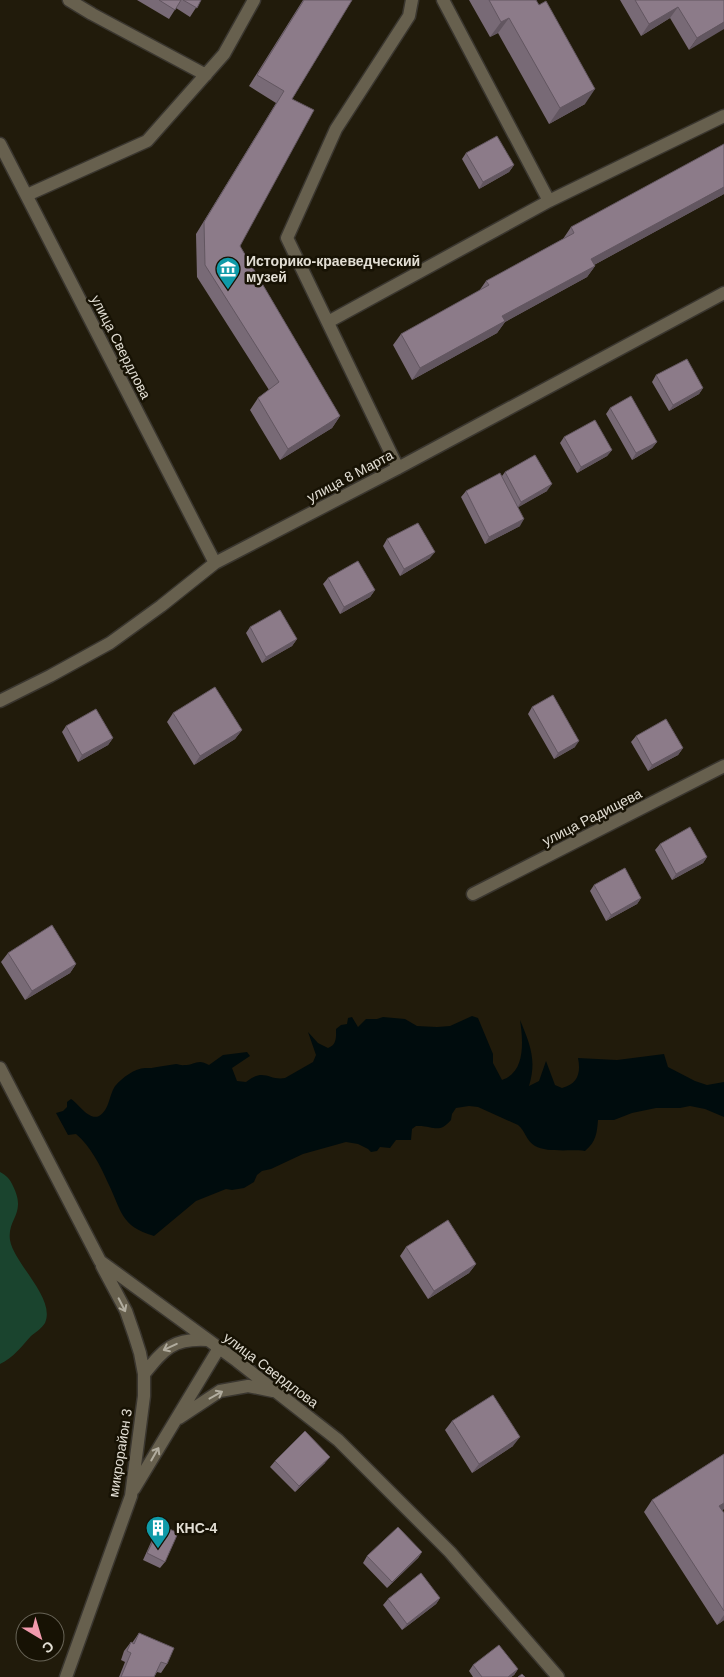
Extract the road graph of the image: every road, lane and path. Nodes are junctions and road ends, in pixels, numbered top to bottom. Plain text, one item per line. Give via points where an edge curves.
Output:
1 (69, 0) edge
2 (254, 0) edge
3 (412, 0) edge
4 (443, 0) edge
5 (206, 75) junction
6 (724, 116) edge
7 (0, 144) edge
8 (27, 195) junction
9 (549, 201) junction
10 (724, 293) edge
11 (328, 322) junction
12 (398, 468) junction
13 (215, 563) junction
14 (0, 701) edge
15 (724, 766) edge
16 (473, 894) dead end
17 (0, 1068) edge
18 (100, 1261) junction
19 (207, 1340) junction
20 (219, 1348) junction
21 (144, 1374) junction
22 (278, 1393) junction
23 (175, 1421) junction
24 (131, 1496) junction
25 (66, 1677) edge
26 (558, 1677) edge

1 - 5 street
2 - 5 street via 224,54
3 - 11 street via 409,16 336,129 287,238
4 - 9 street
5 - 8 street via 147,141
6 - 9 street
7 - 8 street, улица Свердлова
8 - 13 street, улица Свердлова
9 - 11 street
10 - 12 street, улица 8 Марта
11 - 12 street
12 - 13 street, улица 8 Марта
13 - 14 street, улица 8 Марта via 110,643
15 - 16 street, улица Радищева
17 - 18 street, улица Свердлова
18 - 19 street, улица Свердлова
18 -> 21 street, микрорайон 3 via 126,1311
19 - 20 street, улица Свердлова
19 -> 21 street via 189,1339 163,1351
20 - 22 street, улица Свердлова
20 - 23 street
21 - 24 street, микрорайон 3
23 -> 22 street via 220,1391 248,1386
22 - 26 street, улица Свердлова via 338,1440 450,1552
24 -> 23 street
24 - 25 street, микрорайон 3

